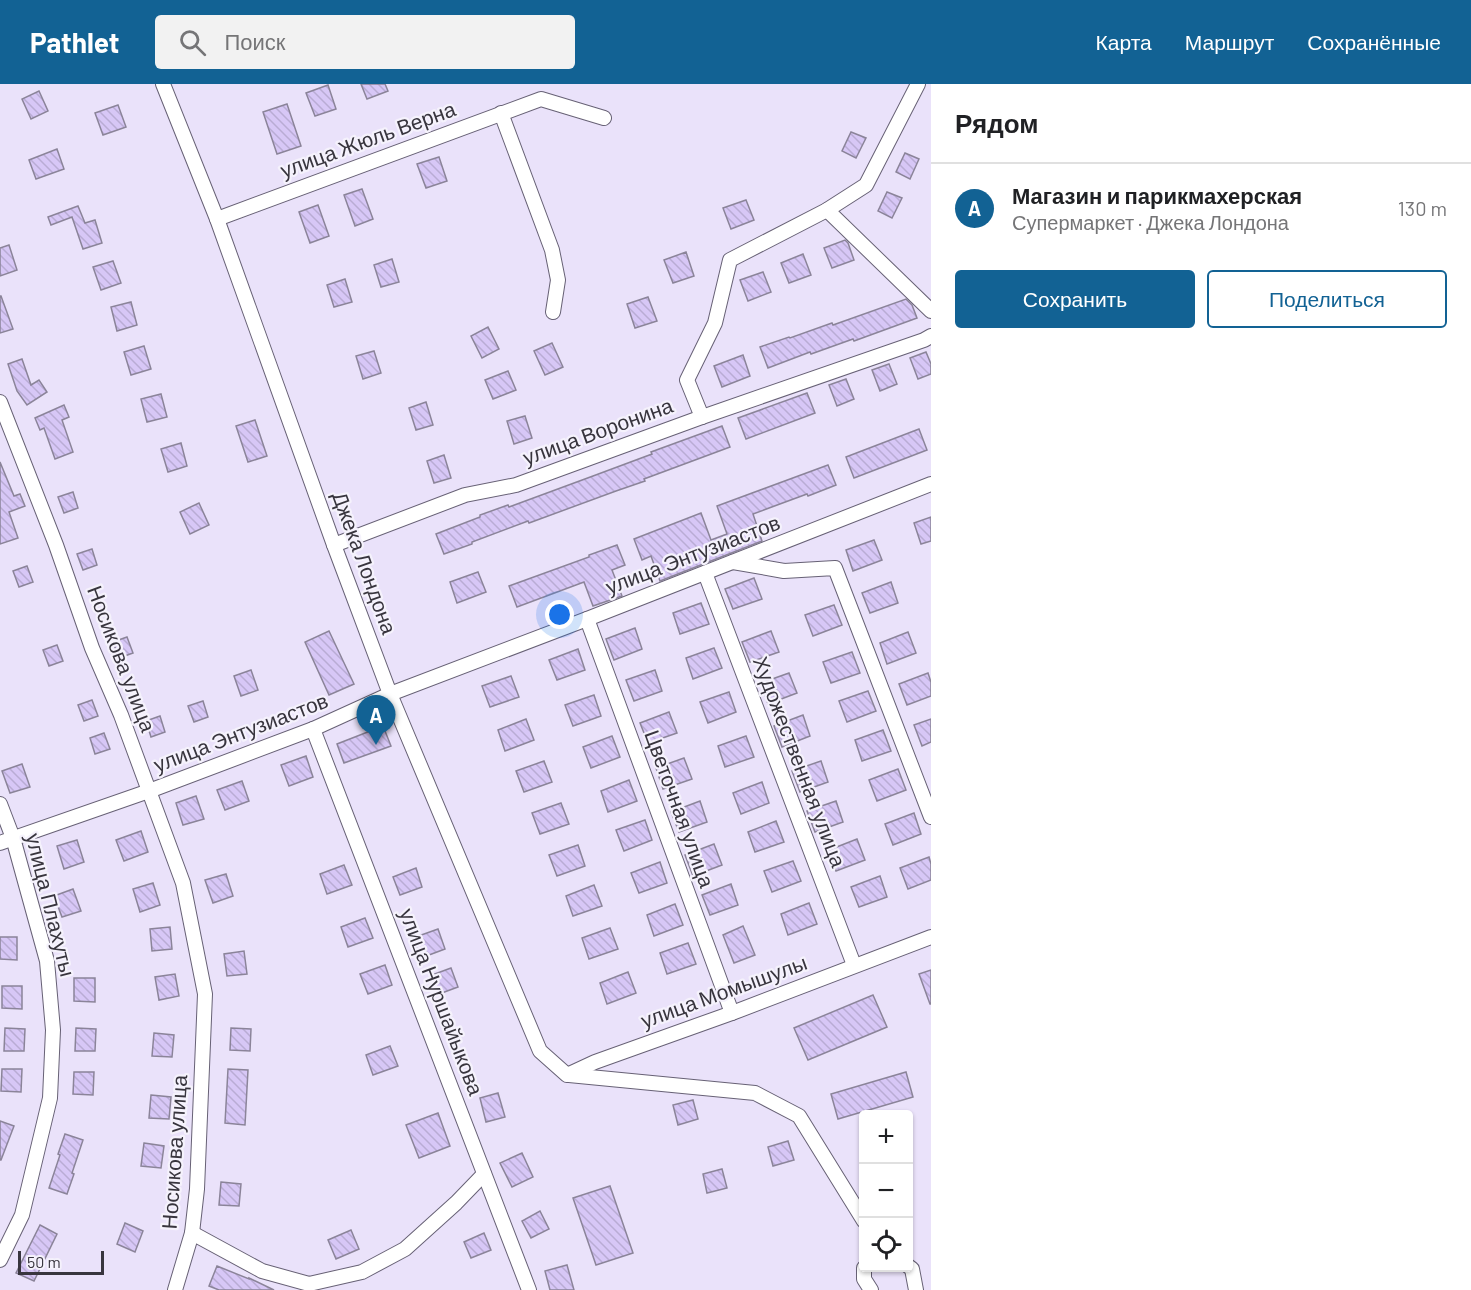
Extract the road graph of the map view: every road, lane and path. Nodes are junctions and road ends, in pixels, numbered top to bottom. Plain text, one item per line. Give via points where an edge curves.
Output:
1 (163, 84) edge
2 (918, 84) edge
3 (501, 113) junction
4 (604, 118) dead end
5 (827, 210) junction
6 (217, 219) junction
7 (931, 311) edge
8 (553, 312) dead end
9 (931, 336) edge
10 (0, 402) edge
11 (702, 417) junction
12 (931, 484) edge
13 (334, 545) junction
14 (733, 562) junction
15 (705, 573) junction
16 (587, 619) junction
17 (390, 694) junction
18 (313, 729) junction
19 (148, 791) junction
20 (0, 804) edge
21 (931, 817) edge
22 (7, 841) edge
23 (931, 937) edge
24 (854, 966) junction
25 (732, 1013) junction
26 (567, 1075) junction
27 (484, 1174) junction
28 (862, 1218) edge
29 (192, 1233) junction
30 (0, 1260) edge
31 (864, 1272) edge
32 (912, 1272) edge
33 (175, 1290) edge
34 (529, 1290) edge
35 (871, 1290) edge
36 (915, 1290) edge

1 - 6 street, Джека Лондона
2 - 5 street, улица Воронина via 866,185
3 - 4 street, улица Жюль Верна via 542,99
3 - 6 street, улица Жюль Верна
3 - 8 street via 552,250 558,280
5 - 7 street
5 - 11 street, улица Воронина via 730,260 716,323 687,380
6 - 13 street, Джека Лондона
9 - 11 street
10 - 19 street, Носикова улица
11 - 13 street, улица Воронина via 516,485 465,495
12 - 14 street, улица Энтузиастов
13 - 17 street, Джека Лондона
14 - 15 street, улица Энтузиастов
14 - 21 street via 784,571 835,568
15 - 16 street, улица Энтузиастов
15 - 24 street, Художественная улица
16 - 17 street, улица Энтузиастов
16 - 25 street, Цветочная улица
17 - 18 street, улица Энтузиастов
17 - 26 street, Джека Лондона via 540,1051
18 - 19 street, улица Энтузиастов
18 - 27 street, улица Нуршайыкова
19 - 22 street, улица Энтузиастов
19 - 29 street, Носикова улица via 183,882 205,994
20 - 22 street, улица Плахуты
22 - 30 street, улица Плахуты via 47,961 53,1030 50,1098 22,1215
23 - 24 street, улица Момышулы
24 - 25 street, улица Момышулы
25 - 26 street, улица Момышулы
26 - 28 street via 755,1093 799,1116
27 - 29 street via 405,1249 362,1272 309,1284 262,1271
27 - 34 street, улица Нуршайыкова
29 - 33 street, Носикова улица
31 - 35 street
32 - 36 street

